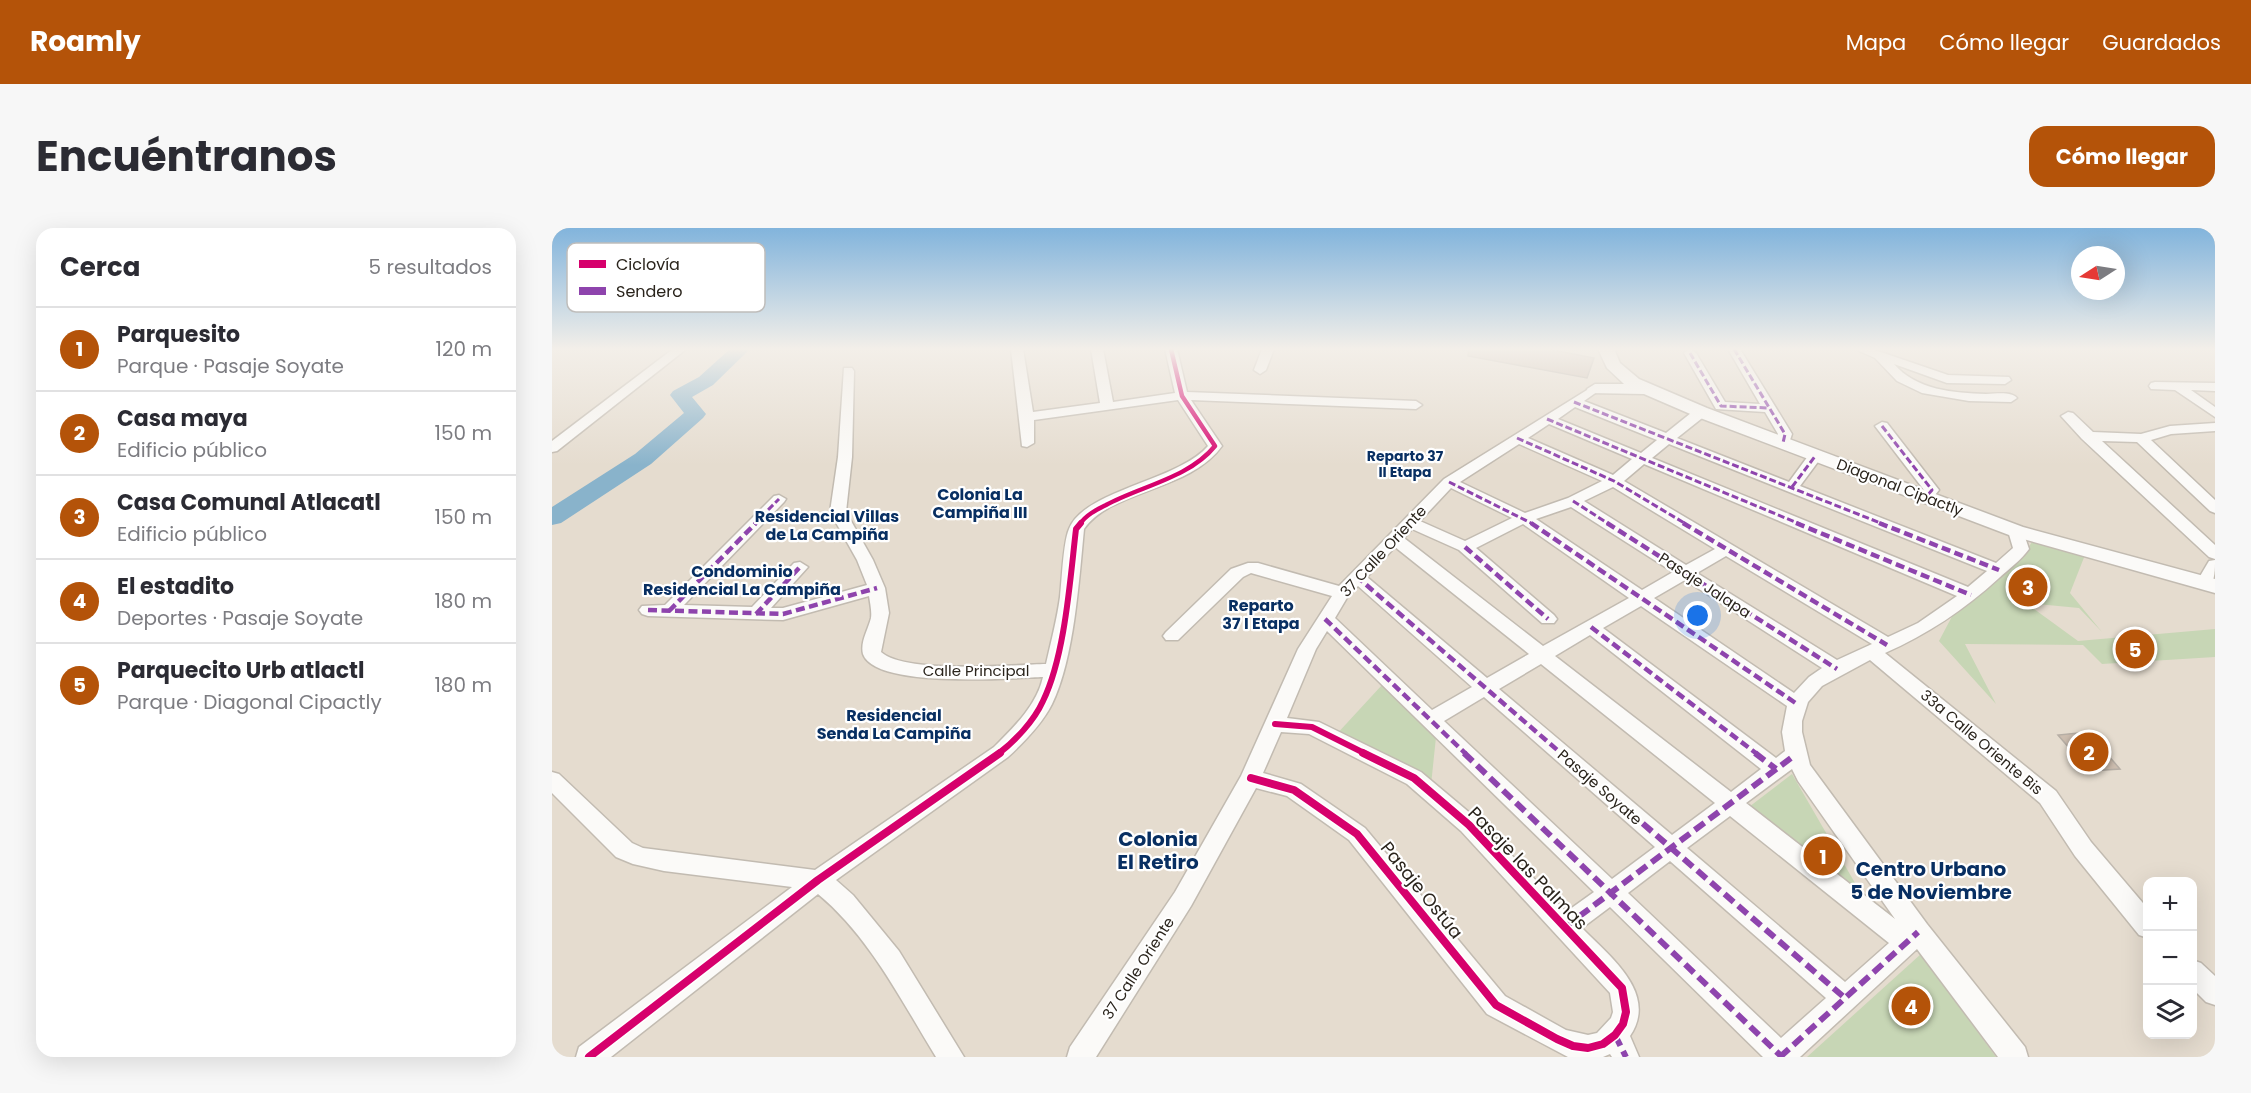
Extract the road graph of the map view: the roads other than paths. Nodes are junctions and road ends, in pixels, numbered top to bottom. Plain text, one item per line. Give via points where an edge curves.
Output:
1 (630, 388) edge
2 (847, 388) edge
3 (1023, 388) edge
4 (1104, 388) edge
5 (1180, 388) edge
6 (1709, 388) edge
7 (1757, 388) edge
8 (1925, 388) edge
9 (2179, 388) edge
10 (1594, 389) joint
11 (1644, 389) joint
12 (1182, 396) junction
13 (2011, 398) dead end
14 (1574, 402) junction
15 (1107, 405) junction
16 (1416, 405) dead end
17 (1769, 408) junction
18 (1701, 412) junction
19 (2215, 413) edge
20 (2068, 416) dead end
21 (1027, 417) junction
22 (1547, 418) junction
23 (1882, 426) dead end
24 (2215, 427) edge
25 (2087, 436) junction
26 (1517, 438) junction
27 (2141, 438) junction
28 (1669, 439) junction
29 (1027, 443) dead end
30 (1784, 443) junction
31 (552, 448) edge
32 (1816, 455) junction
33 (1645, 458) junction
34 (1614, 480) junction
35 (1449, 482) junction
36 (1792, 488) junction
37 (1926, 497) junction
38 (779, 499) dead end
39 (1573, 501) junction
40 (2215, 508) edge
41 (1524, 518) junction
42 (1409, 522) junction
43 (2016, 531) junction
44 (1394, 538) junction
45 (1465, 547) junction
46 (1726, 549) junction
47 (2215, 554) edge
48 (800, 567) dead end
49 (2000, 570) junction
50 (1686, 573) junction
51 (1356, 576) junction
52 (2211, 578) edge
53 (877, 588) junction
54 (1342, 592) junction
55 (1971, 595) junction
56 (1642, 597) junction
57 (648, 610) dead end
58 (669, 611) junction
59 (756, 614) junction
60 (1325, 619) junction
61 (1548, 619) dead end
62 (1591, 627) junction
63 (1172, 636) dead end
64 (1880, 649) junction
65 (1542, 655) junction
66 (1836, 669) junction
67 (1055, 670) junction
68 (1486, 688) junction
69 (1797, 704) junction
70 (1430, 720) junction
71 (1275, 724) junction
72 (1795, 755) junction
73 (1776, 769) junction
74 (1251, 778) junction
75 (552, 780) edge
76 (1730, 804) junction
77 (1671, 848) junction
78 (818, 880) junction
79 (1610, 894) junction
80 (2143, 921) edge
81 (1565, 927) junction
82 (1913, 937) junction
83 (2197, 976) edge
84 (2215, 993) edge
85 (1845, 998) junction
86 (1621, 1046) edge
87 (1781, 1056) edge
88 (589, 1057) edge
89 (951, 1057) edge
90 (1080, 1057) edge
91 (2015, 1057) edge

1 - 31 street
2 - 53 street, Calle Principal via 838,512
3 - 21 street
4 - 15 street
5 - 12 street
6 - 17 street via 1721,405
7 - 17 street
8 - 13 street via 1959,397
9 - 19 street
10 - 11 street
10 - 14 street, 37 Calle Oriente
11 - 18 street, Diagonal Cipactly
12 - 15 street
12 - 16 street
12 - 67 street via 1215,446 1200,462 1094,510 1079,522
14 - 22 street, 37 Calle Oriente
14 - 28 street
15 - 21 street
17 - 30 street via 1785,434
18 - 28 street
18 - 30 street, Diagonal Cipactly
20 - 25 street
21 - 29 street
22 - 26 street, 37 Calle Oriente
22 - 33 street
23 - 37 street via 1932,490
24 - 27 street via 2170,430
25 - 27 street
25 - 47 street
26 - 34 street, 33a Calle Oriente Bis
26 - 35 street, 37 Calle Oriente
27 - 40 street
28 - 33 street
28 - 36 street
30 - 32 street, Diagonal Cipactly
32 - 36 street
32 - 37 street, Diagonal Cipactly
33 - 34 street
33 - 55 street
34 - 39 street
34 - 46 street, 33a Calle Oriente Bis
35 - 41 street
35 - 42 street, 37 Calle Oriente
36 - 49 street
37 - 43 street, Diagonal Cipactly
38 - 58 street
39 - 41 street
39 - 50 street, Pasaje Jalapa
41 - 45 street
41 - 56 street
42 - 44 street, 37 Calle Oriente
42 - 45 street
43 - 49 street via 2021,549
43 - 52 street, Diagonal Cipactly
44 - 51 street, 37 Calle Oriente
44 - 65 street
45 - 61 street
46 - 50 street
46 - 64 street, 33a Calle Oriente Bis
48 - 59 street
49 - 55 street
50 - 56 street
50 - 66 street, Pasaje Jalapa
51 - 54 street, 37 Calle Oriente
51 - 68 street, Pasaje Soyate
53 - 59 street via 783,614
53 - 67 street, Calle Principal via 880,618 871,650 877,661 935,672
54 - 60 street, 37 Calle Oriente
54 - 63 street via 1248,568
55 - 64 street via 1923,627
56 - 62 street
56 - 69 street
57 - 58 street
58 - 59 street
60 - 70 street
60 - 71 street, 37 Calle Oriente via 1307,649
62 - 65 street
62 - 73 street
64 - 66 street
64 - 80 street, 33a Calle Oriente Bis via 2048,797 2083,849
65 - 68 street
65 - 76 street
66 - 69 street via 1807,688
67 - 78 street via 1042,704 1001,752
68 - 70 street
68 - 77 street, Pasaje Soyate
69 - 72 street via 1790,725
70 - 79 street
71 - 74 street, 37 Calle Oriente
71 - 81 street, Pasaje las Palmas via 1312,727 1414,778 1469,825
72 - 73 street
72 - 82 street via 1805,776
73 - 76 street
74 - 86 street, Pasaje Ostúa via 1294,790 1357,834 1496,1005 1573,1046
74 - 90 street, 37 Calle Oriente via 1183,899
75 - 78 street via 631,854
76 - 77 street
76 - 82 street
77 - 79 street
77 - 85 street, Pasaje Soyate
78 - 88 street
78 - 89 street via 845,902 890,959
79 - 81 street
79 - 87 street
81 - 86 street, Pasaje las Palmas via 1622,987 1626,1012
82 - 85 street
82 - 91 street
83 - 84 street
85 - 87 street

